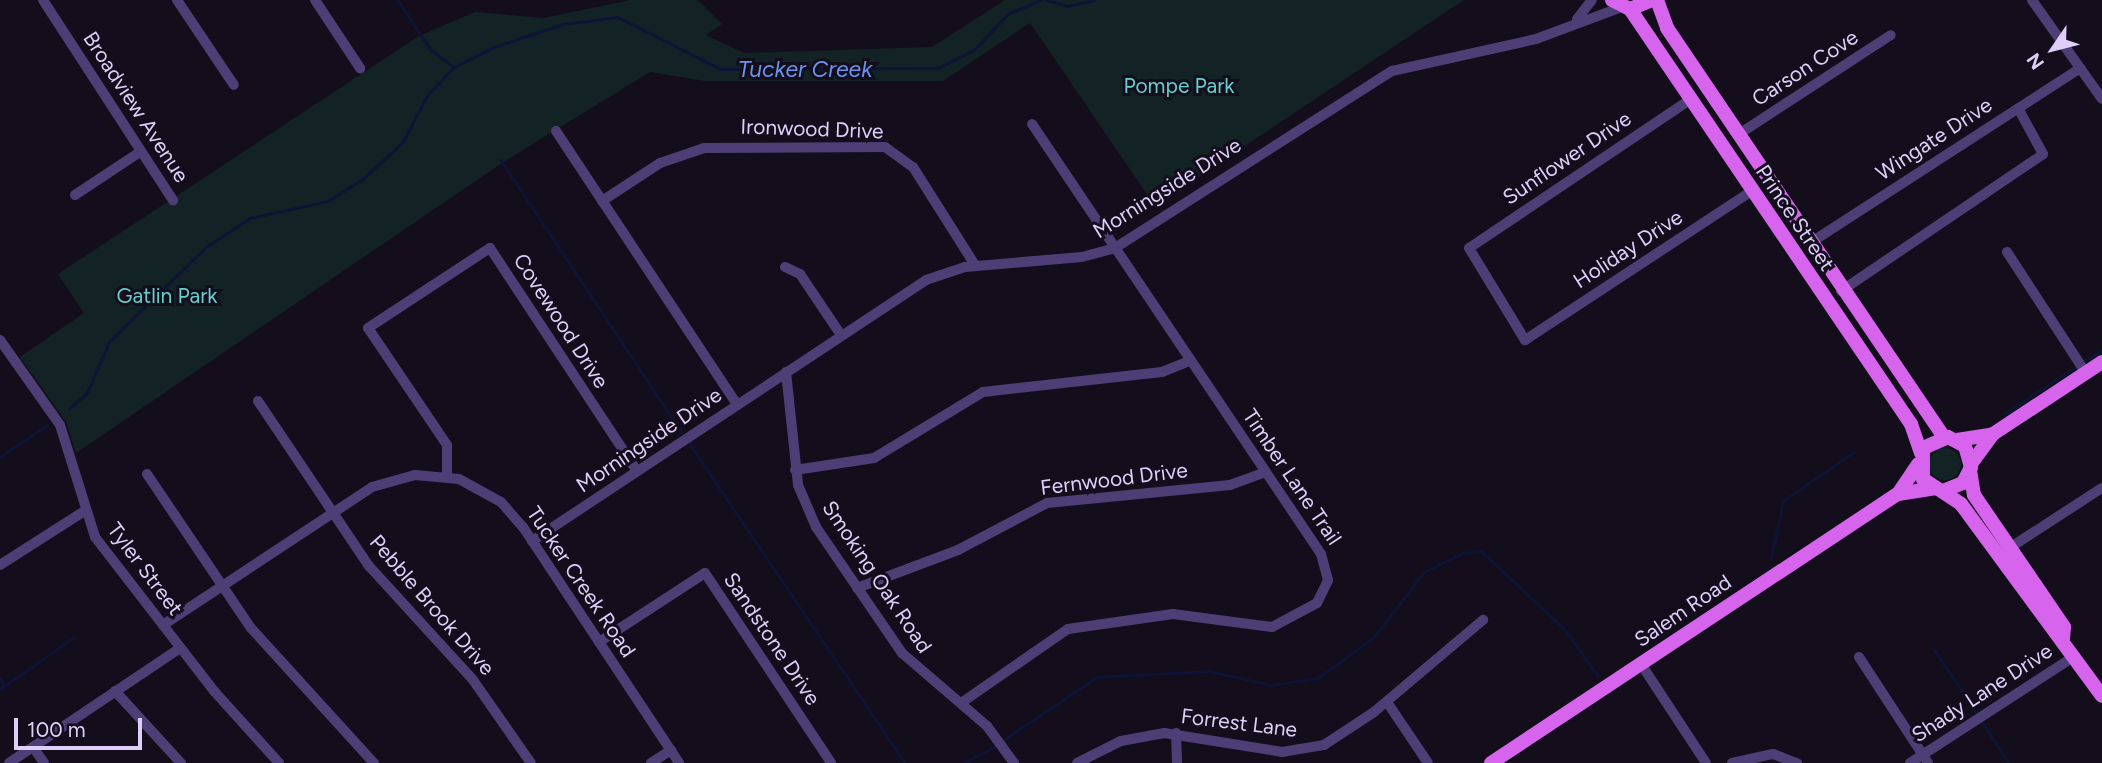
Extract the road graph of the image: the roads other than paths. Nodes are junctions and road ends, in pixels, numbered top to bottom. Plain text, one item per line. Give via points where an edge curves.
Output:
1 (43, 0) edge
2 (177, 0) edge
3 (314, 0) edge
4 (1592, 0) edge
5 (1654, 0) edge
6 (2032, 0) edge
7 (1622, 5) edge
8 (1577, 19) junction
9 (1891, 35) dead end
10 (360, 68) dead end
11 (2080, 68) junction
12 (234, 85) dead end
13 (2102, 99) edge
14 (1695, 104) junction
15 (2018, 108) junction
16 (1032, 124) dead end
17 (1735, 128) junction
18 (556, 131) dead end
19 (140, 152) junction
20 (75, 195) dead end
21 (1755, 196) junction
22 (173, 200) dead end
23 (602, 201) junction
24 (1801, 229) junction
25 (1810, 243) junction
26 (1115, 247) junction
27 (2007, 252) dead end
28 (975, 265) junction
29 (785, 267) dead end
30 (1841, 291) junction
31 (841, 335) junction
32 (1850, 337) junction
33 (0, 340) edge
34 (1525, 340) joint
35 (1191, 360) junction
36 (2102, 362) edge
37 (786, 372) junction
38 (1896, 373) junction
39 (2086, 373) junction
40 (258, 401) dead end
41 (737, 404) junction
42 (1993, 434) junction
43 (1950, 438) junction
44 (1919, 458) junction
45 (1971, 467) junction
46 (795, 470) junction
47 (637, 471) junction
48 (1265, 472) junction
49 (147, 474) dead end
50 (447, 476) junction
51 (2102, 488) edge
52 (1939, 489) junction
53 (1898, 494) junction
54 (83, 512) junction
55 (332, 513) junction
56 (532, 541) junction
57 (2011, 547) junction
58 (0, 565) edge
59 (221, 586) junction
60 (857, 587) junction
61 (1483, 620) dead end
62 (163, 625) junction
63 (2064, 633) junction
64 (599, 642) junction
65 (180, 648) junction
66 (2075, 656) junction
67 (1858, 657) dead end
68 (1642, 664) junction
69 (115, 691) junction
70 (2102, 696) edge
71 (1387, 702) junction
72 (961, 703) junction
73 (1176, 733) junction
74 (33, 747) junction
75 (671, 750) junction
76 (1925, 759) edge
77 (9, 763) edge
78 (44, 763) edge
79 (181, 763) edge
80 (279, 763) edge
81 (374, 763) edge
82 (531, 763) edge
83 (651, 763) edge
84 (679, 763) edge
85 (831, 763) edge
86 (1014, 763) edge
87 (1077, 763) edge
88 (1177, 763) edge
89 (1428, 763) edge
90 (1491, 763) edge
91 (1706, 763) edge
92 (1732, 763) edge
93 (1797, 763) edge
94 (1910, 763) edge

1 - 19 street, Broadview Avenue
2 - 12 street
3 - 10 street
4 - 8 street, Morningside Drive
5 - 7 main road
5 - 17 main road, Prince Street via 1663,22
6 - 11 street
7 - 8 street, Morningside Drive
7 - 14 main road, Prince Street
8 - 26 street, Morningside Drive via 1536,39 1392,71
9 - 17 street, Carson Cove
11 - 13 street
11 - 15 street, Wingate Drive
14 - 17 main road via 1703,98
14 - 21 main road, Prince Street
14 - 34 street, Sunflower Drive via 1468,251
15 - 25 street, Wingate Drive
15 - 30 street via 2043,154
16 - 26 street, Timber Lane Trail
17 - 24 main road, Prince Street
18 - 23 street
19 - 20 street
19 - 22 street, Broadview Avenue
21 - 24 main road via 1772,199 1791,227
21 - 25 main road via 1795,241
21 - 32 main road, Prince Street
21 - 34 street, Holiday Drive
23 - 28 street, Ironwood Drive via 660,163 704,148 885,147 913,167
23 - 41 street
24 - 25 main road, Prince Street
25 - 30 main road, Prince Street
26 - 28 street, Morningside Drive via 1082,257
26 - 35 street, Timber Lane Trail
27 - 39 street
28 - 31 street, Morningside Drive via 926,280
29 - 31 street via 800,274
30 - 38 main road, Prince Street
31 - 37 street, Morningside Drive
32 - 38 main road via 1867,344
32 - 44 main road, Prince Street via 1912,424
33 - 54 street, Tyler Street via 60,425
35 - 46 street via 1162,372 983,392 874,458
35 - 48 street, Timber Lane Trail
36 - 39 main road
37 - 41 street, Morningside Drive
37 - 46 street, Smoking Oak Road
38 - 43 main road, Prince Street
39 - 42 main road
40 - 55 street, Pebble Brook Drive
41 - 47 street, Morningside Drive
42 - 43 main road
42 - 45 main road
43 - 44 main road
43 - 45 main road, Prince Street
44 - 52 main road, Prince Street
44 - 53 main road, Salem Road
45 - 52 main road via 1959,486
45 - 57 main road via 1974,495
46 - 60 street, Smoking Oak Road via 808,513
47 - 50 street, Covewood Drive via 490,248 368,328 447,445
47 - 56 street, Morningside Drive
48 - 60 street, Fernwood Drive via 1230,485 1047,503 958,550
48 - 72 street, Timber Lane Trail via 1327,566 1325,592 1310,609 1272,627 1189,614 1095,621 1034,648
49 - 59 street
50 - 55 street via 385,481
50 - 56 street, Tucker Creek Road via 501,502
51 - 57 street
52 - 53 main road, Salem Road
52 - 63 main road via 1961,504 2024,591
53 - 68 main road, Salem Road
54 - 58 street
54 - 62 street, Tyler Street
55 - 59 street
55 - 82 street, Pebble Brook Drive via 369,566 486,696
56 - 64 street, Tucker Creek Road
57 - 63 main road
59 - 62 street
59 - 81 street via 265,644
60 - 72 street, Smoking Oak Road via 910,663
61 - 71 street, Forrest Lane via 1448,643
62 - 65 street, Tyler Street
63 - 66 main road
64 - 75 street, Tucker Creek Road
64 - 85 street, Sandstone Drive via 705,573
65 - 69 street
65 - 80 street, Tyler Street
66 - 70 main road
66 - 76 street, Shady Lane Drive
67 - 76 street
68 - 90 main road, Salem Road
68 - 91 street
69 - 74 street
69 - 79 street
71 - 73 street, Forrest Lane via 1334,740 1302,751
71 - 89 street
72 - 86 street, Smoking Oak Road
73 - 87 street, Forrest Lane via 1121,741
73 - 88 street
74 - 77 street
74 - 78 street
75 - 83 street
75 - 84 street, Tucker Creek Road
76 - 94 street, Shady Lane Drive
92 - 93 street via 1773,754

